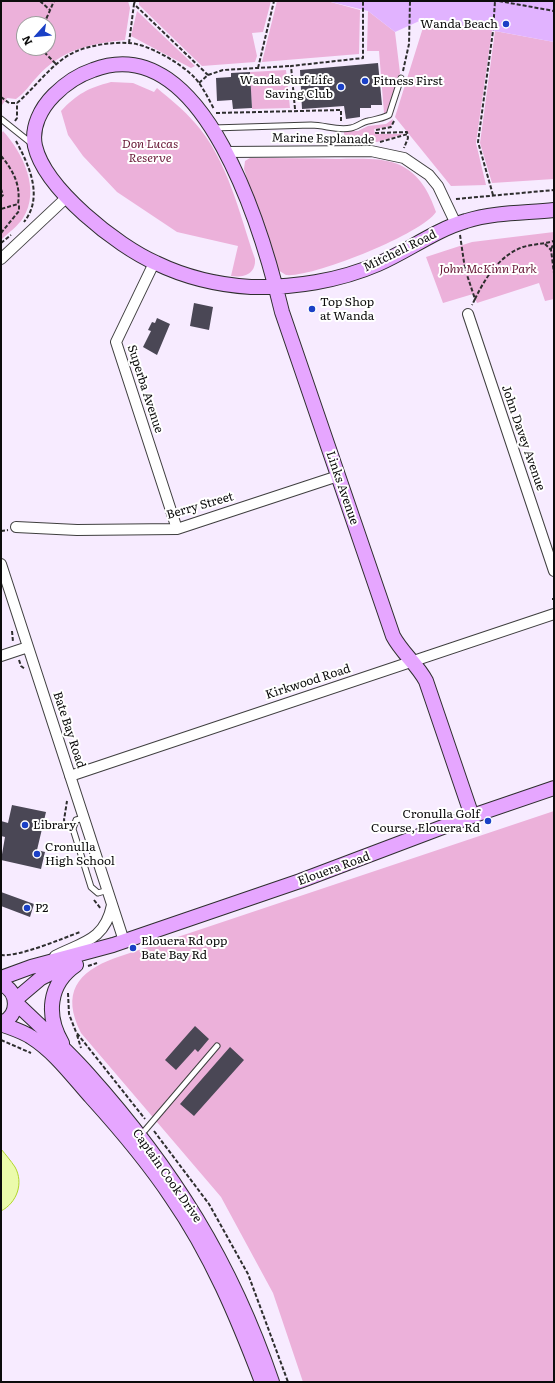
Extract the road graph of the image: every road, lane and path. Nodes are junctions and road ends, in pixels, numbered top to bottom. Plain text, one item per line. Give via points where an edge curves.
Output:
1 (40, 1) edge
2 (54, 1) edge
3 (134, 1) edge
4 (274, 1) edge
5 (363, 1) edge
6 (410, 1) edge
7 (495, 1) edge
8 (499, 1) edge
9 (134, 4) junction
10 (50, 10) junction
11 (554, 11) edge
12 (47, 16) edge
13 (129, 43) junction
14 (48, 56) edge
15 (57, 65) junction
16 (292, 66) junction
17 (258, 68) junction
18 (208, 75) junction
19 (401, 78) joint
20 (199, 83) junction
21 (1, 97) edge
22 (17, 103) junction
23 (295, 110) junction
24 (216, 113) junction
25 (389, 115) junction
26 (1, 119) edge
27 (14, 123) dead end
28 (218, 128) junction
29 (341, 129) junction
30 (408, 134) junction
31 (12, 136) dead end
32 (35, 140) junction
33 (384, 146) dead end
34 (403, 150) dead end
35 (226, 152) junction
36 (1, 156) edge
37 (1, 189) edge
38 (554, 190) edge
39 (493, 196) junction
40 (1, 197) edge
41 (67, 197) junction
42 (454, 197) dead end
43 (18, 204) junction
44 (1, 209) edge
45 (554, 210) edge
46 (456, 224) junction
47 (20, 226) dead end
48 (16, 230) dead end
49 (1, 233) edge
50 (554, 242) edge
51 (1, 244) edge
52 (545, 244) junction
53 (551, 250) junction
54 (1, 259) edge
55 (154, 262) junction
56 (554, 273) edge
57 (276, 286) junction
58 (474, 299) junction
59 (468, 314) joint
60 (338, 476) junction
61 (16, 527) dead end
62 (177, 528) junction
63 (1, 564) edge
64 (554, 571) edge
65 (554, 614) edge
66 (28, 647) junction
67 (1, 656) edge
68 (19, 661) dead end
69 (411, 661) junction
70 (26, 671) dead end
71 (70, 776) junction
72 (554, 788) edge
73 (67, 796) dead end
74 (472, 816) junction
75 (84, 818) junction
76 (68, 834) dead end
77 (108, 890) junction
78 (90, 896) dead end
79 (112, 904) junction
80 (102, 913) dead end
81 (86, 930) dead end
82 (119, 943) junction
83 (1, 955) edge
84 (100, 962) dead end
85 (85, 963) junction
86 (31, 967) junction
87 (1, 978) edge
88 (1, 984) edge
89 (70, 986) dead end
90 (68, 993) dead end
91 (15, 1001) junction
92 (1, 1023) edge
93 (217, 1046) dead end
94 (69, 1054) junction
95 (140, 1136) junction
96 (262, 1382) edge
97 (272, 1382) edge

1 - 10 path
2 - 10 path
3 - 9 path
4 - 17 path
5 - 16 path via 363,58
6 - 19 path via 409,44
7 - 39 path via 478,142
8 - 11 path
9 - 13 path
9 - 18 path
10 - 12 path
13 - 15 path via 76,51
13 - 20 path via 144,46 163,56 183,68
14 - 15 path
15 - 22 path
16 - 17 path
16 - 23 path
17 - 18 path via 223,70
18 - 20 path
19 - 25 lane
20 - 24 path
21 - 22 path
22 - 27 path via 17,118
23 - 24 path
23 - 29 path via 341,110
24 - 28 path
25 - 29 lane via 380,120
25 - 30 path via 396,118 391,127 376,130 376,133
26 - 32 lane, Mitchell Road
28 - 29 lane via 326,125
28 - 32 street, Links Avenue via 194,102 165,78 131,65 113,65 82,74 58,91 37,120
28 - 35 street, Links Avenue
30 - 33 path via 382,141 377,145
30 - 34 path
31 - 47 path via 22,153 35,193 33,207
32 - 41 street, Mitchell Road via 41,161
35 - 46 street, Marine Esplanade via 371,151 404,158 430,175
35 - 57 street, Links Avenue via 237,172
36 - 43 path via 17,182
37 - 40 path
38 - 39 path
39 - 42 path via 457,199
41 - 54 street
41 - 55 street, Mitchell Road via 111,235
43 - 44 path
43 - 49 path via 19,211
45 - 46 street, Mitchell Road via 479,218
46 - 57 street, Mitchell Road via 378,264 353,273 327,280
46 - 58 path via 462,239 464,269
48 - 51 path
50 - 52 path
50 - 53 path
52 - 53 path
52 - 58 path via 522,248 504,259 488,275
53 - 56 path
55 - 57 street, Mitchell Road via 178,272 224,284
55 - 62 street, Superba Avenue via 116,342
57 - 60 street, Links Avenue via 282,312
58 - 59 path
59 - 64 street, John Davey Avenue
60 - 62 street, Berry Street
60 - 69 street, Links Avenue via 393,636
61 - 62 street, Berry Street via 77,530
63 - 66 street, Bate Bay Road
65 - 69 street, Kirkwood Road
66 - 67 street
66 - 71 street, Bate Bay Road
68 - 70 path via 20,666
69 - 71 street, Kirkwood Road
69 - 74 street, Links Avenue via 426,681
71 - 75 street, Bate Bay Road
72 - 74 street, Elouera Road
73 - 76 path via 64,820
74 - 82 street, Elouera Road via 300,881
75 - 77 street, Bate Bay Road
75 - 77 lane via 76,820 72,829 91,887 98,893
77 - 79 street, Bate Bay Road
78 - 80 path via 100,906
79 - 82 street, Bate Bay Road
79 - 86 street via 103,930 93,939
81 - 83 path via 22,952
82 - 85 street, Elouera Road
82 - 86 street, Elouera Road
84 - 85 path
85 - 91 street, Elouera Road via 61,968 41,978
85 - 94 street via 63,976 55,987 52,998 55,1030
86 - 87 street, Elouera Road
88 - 91 street, Captain Cook Drive via 10,990
89 - 90 path
91 - 92 street via 12,1016
91 - 94 street, Captain Cook Drive
92 - 96 street, Captain Cook Drive via 31,1037 59,1062 134,1146 173,1199 210,1262 238,1319
93 - 95 lane
94 - 95 street, Captain Cook Drive
95 - 97 street, Captain Cook Drive via 182,1194 219,1256 247,1315

